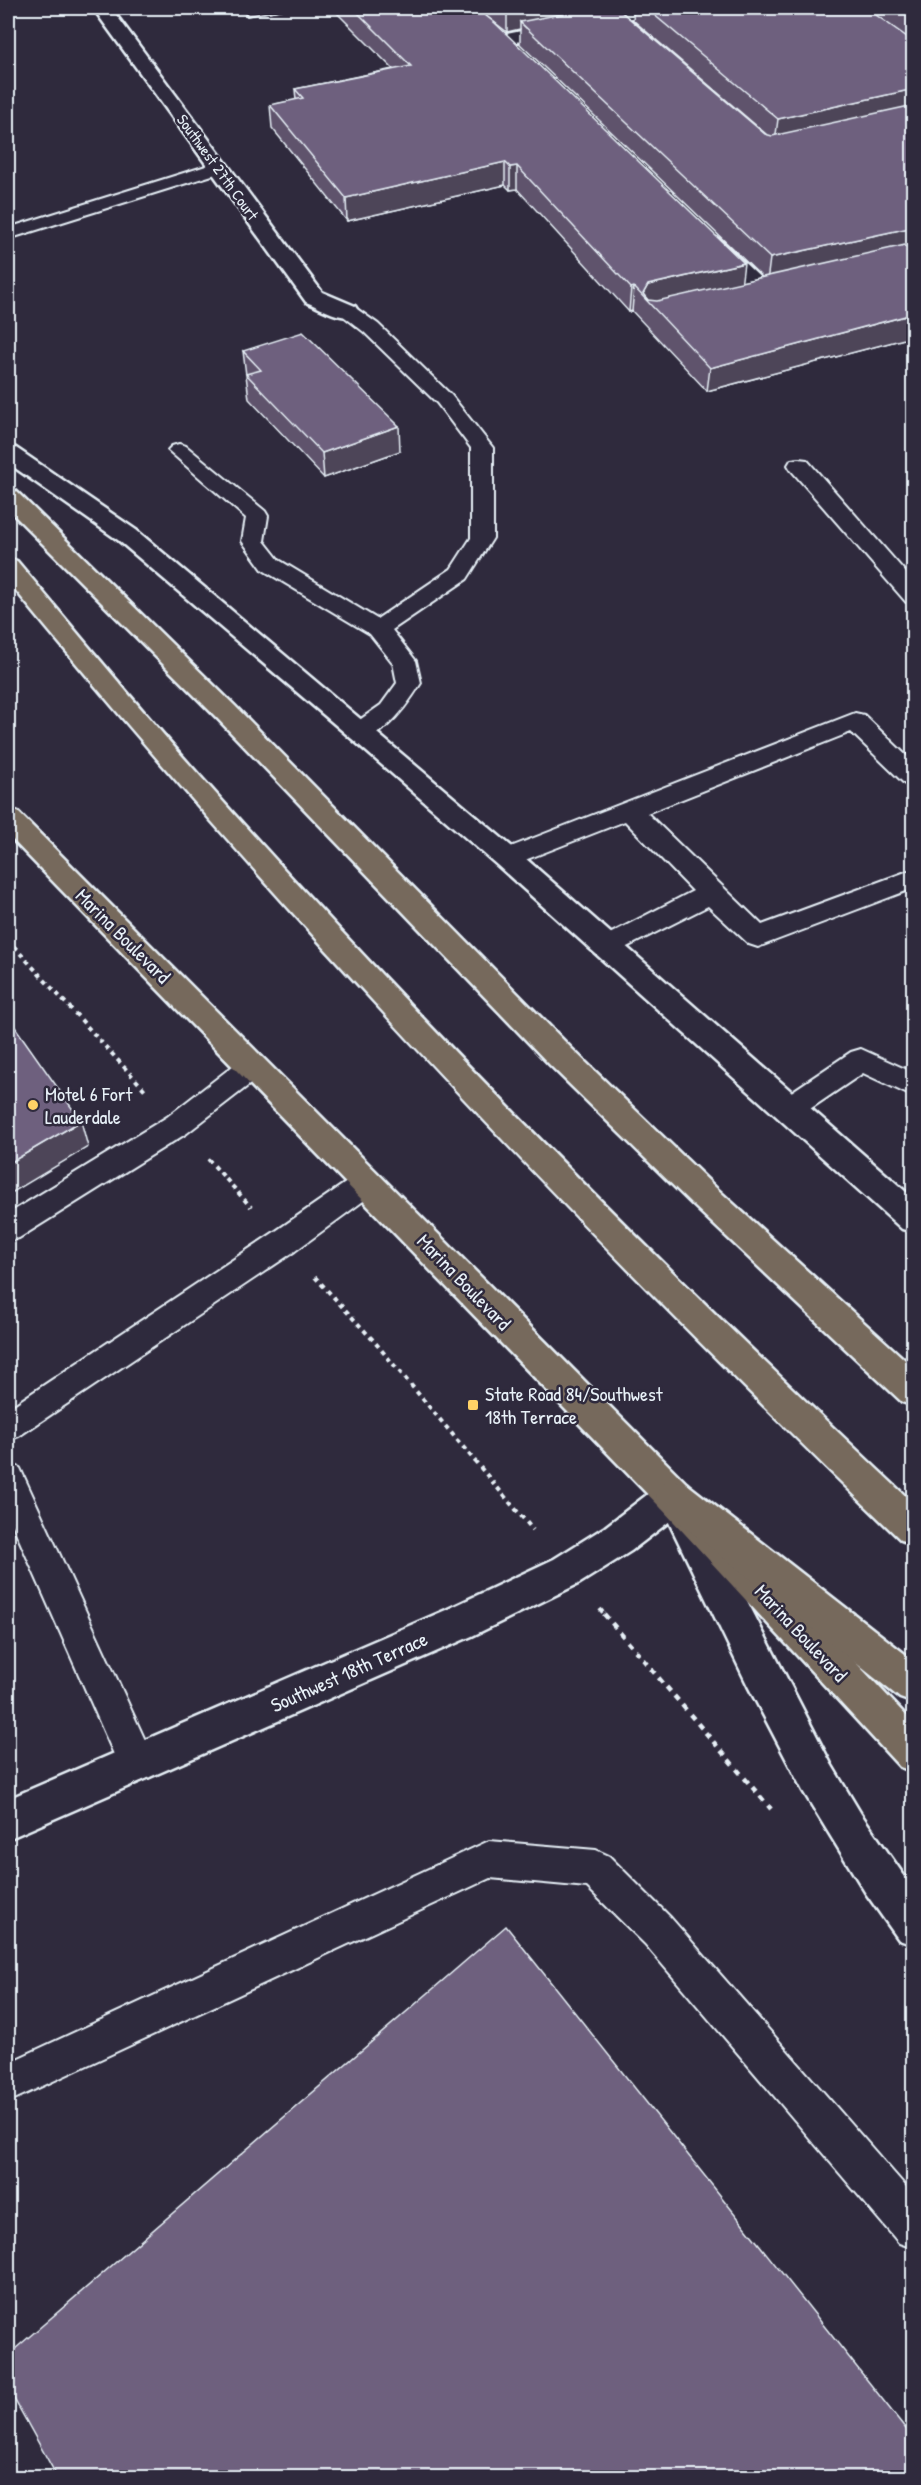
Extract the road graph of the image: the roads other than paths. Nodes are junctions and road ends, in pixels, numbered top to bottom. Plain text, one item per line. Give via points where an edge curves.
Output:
1 (102, 8) edge
2 (655, 8) edge
3 (614, 16) junction
4 (487, 27) edge
5 (632, 31) edge
6 (502, 40) junction
7 (517, 54) edge
8 (219, 167) junction
9 (700, 232) edge
10 (8, 234) edge
11 (739, 295) edge
12 (347, 311) joint
13 (179, 450) dead end
14 (8, 453) edge
15 (798, 465) dead end
16 (8, 496) edge
17 (8, 566) edge
18 (914, 597) edge
19 (378, 629) junction
20 (360, 732) junction
21 (914, 778) edge
22 (629, 810) junction
23 (8, 819) edge
24 (507, 858) junction
25 (914, 878) edge
26 (711, 893) junction
27 (607, 947) junction
28 (252, 1067) junction
29 (914, 1086) edge
30 (788, 1109) junction
31 (367, 1183) junction
32 (914, 1219) edge
33 (8, 1229) edge
34 (914, 1391) edge
35 (8, 1426) edge
36 (8, 1478) edge
37 (674, 1496) junction
38 (914, 1528) edge
39 (914, 1685) edge
40 (914, 1753) edge
41 (137, 1764) junction
42 (8, 1819) edge
43 (914, 1925) edge
44 (8, 2083) edge
45 (914, 2228) edge

1 - 8 street, Southwest 27th Court
2 - 3 street
3 - 5 street
3 - 6 street
4 - 6 street
6 - 7 street
8 - 10 lane
8 - 12 street, Southwest 27th Court via 314,297
9 - 11 street via 768,289
12 - 19 lane via 371,328 444,399 482,448 482,538 459,574
13 - 19 lane via 257,516 253,541 271,565
14 - 20 street via 127,535
15 - 18 lane
16 - 34 main road via 226,712 561,1057
17 - 38 main road via 226,824 482,1100 661,1282
19 - 20 lane via 404,661 410,683 390,711
20 - 24 street
21 - 22 lane via 855,721
22 - 24 lane
22 - 26 lane
23 - 28 main road, Marina Boulevard
24 - 27 street
25 - 26 lane via 758,937
26 - 27 lane
27 - 30 street
28 - 31 main road, Marina Boulevard
28 - 33 lane via 177,1125
29 - 30 lane via 861,1060
30 - 32 street
31 - 35 lane
31 - 37 main road, Marina Boulevard
36 - 41 lane
37 - 39 main road
37 - 40 main road, Marina Boulevard
37 - 41 street, Southwest 18th Terrace via 618,1539 567,1571 459,1623
37 - 43 street via 820,1783 854,1842
41 - 42 street, Southwest 18th Terrace
44 - 45 lane via 489,1858 596,1869 658,1931

